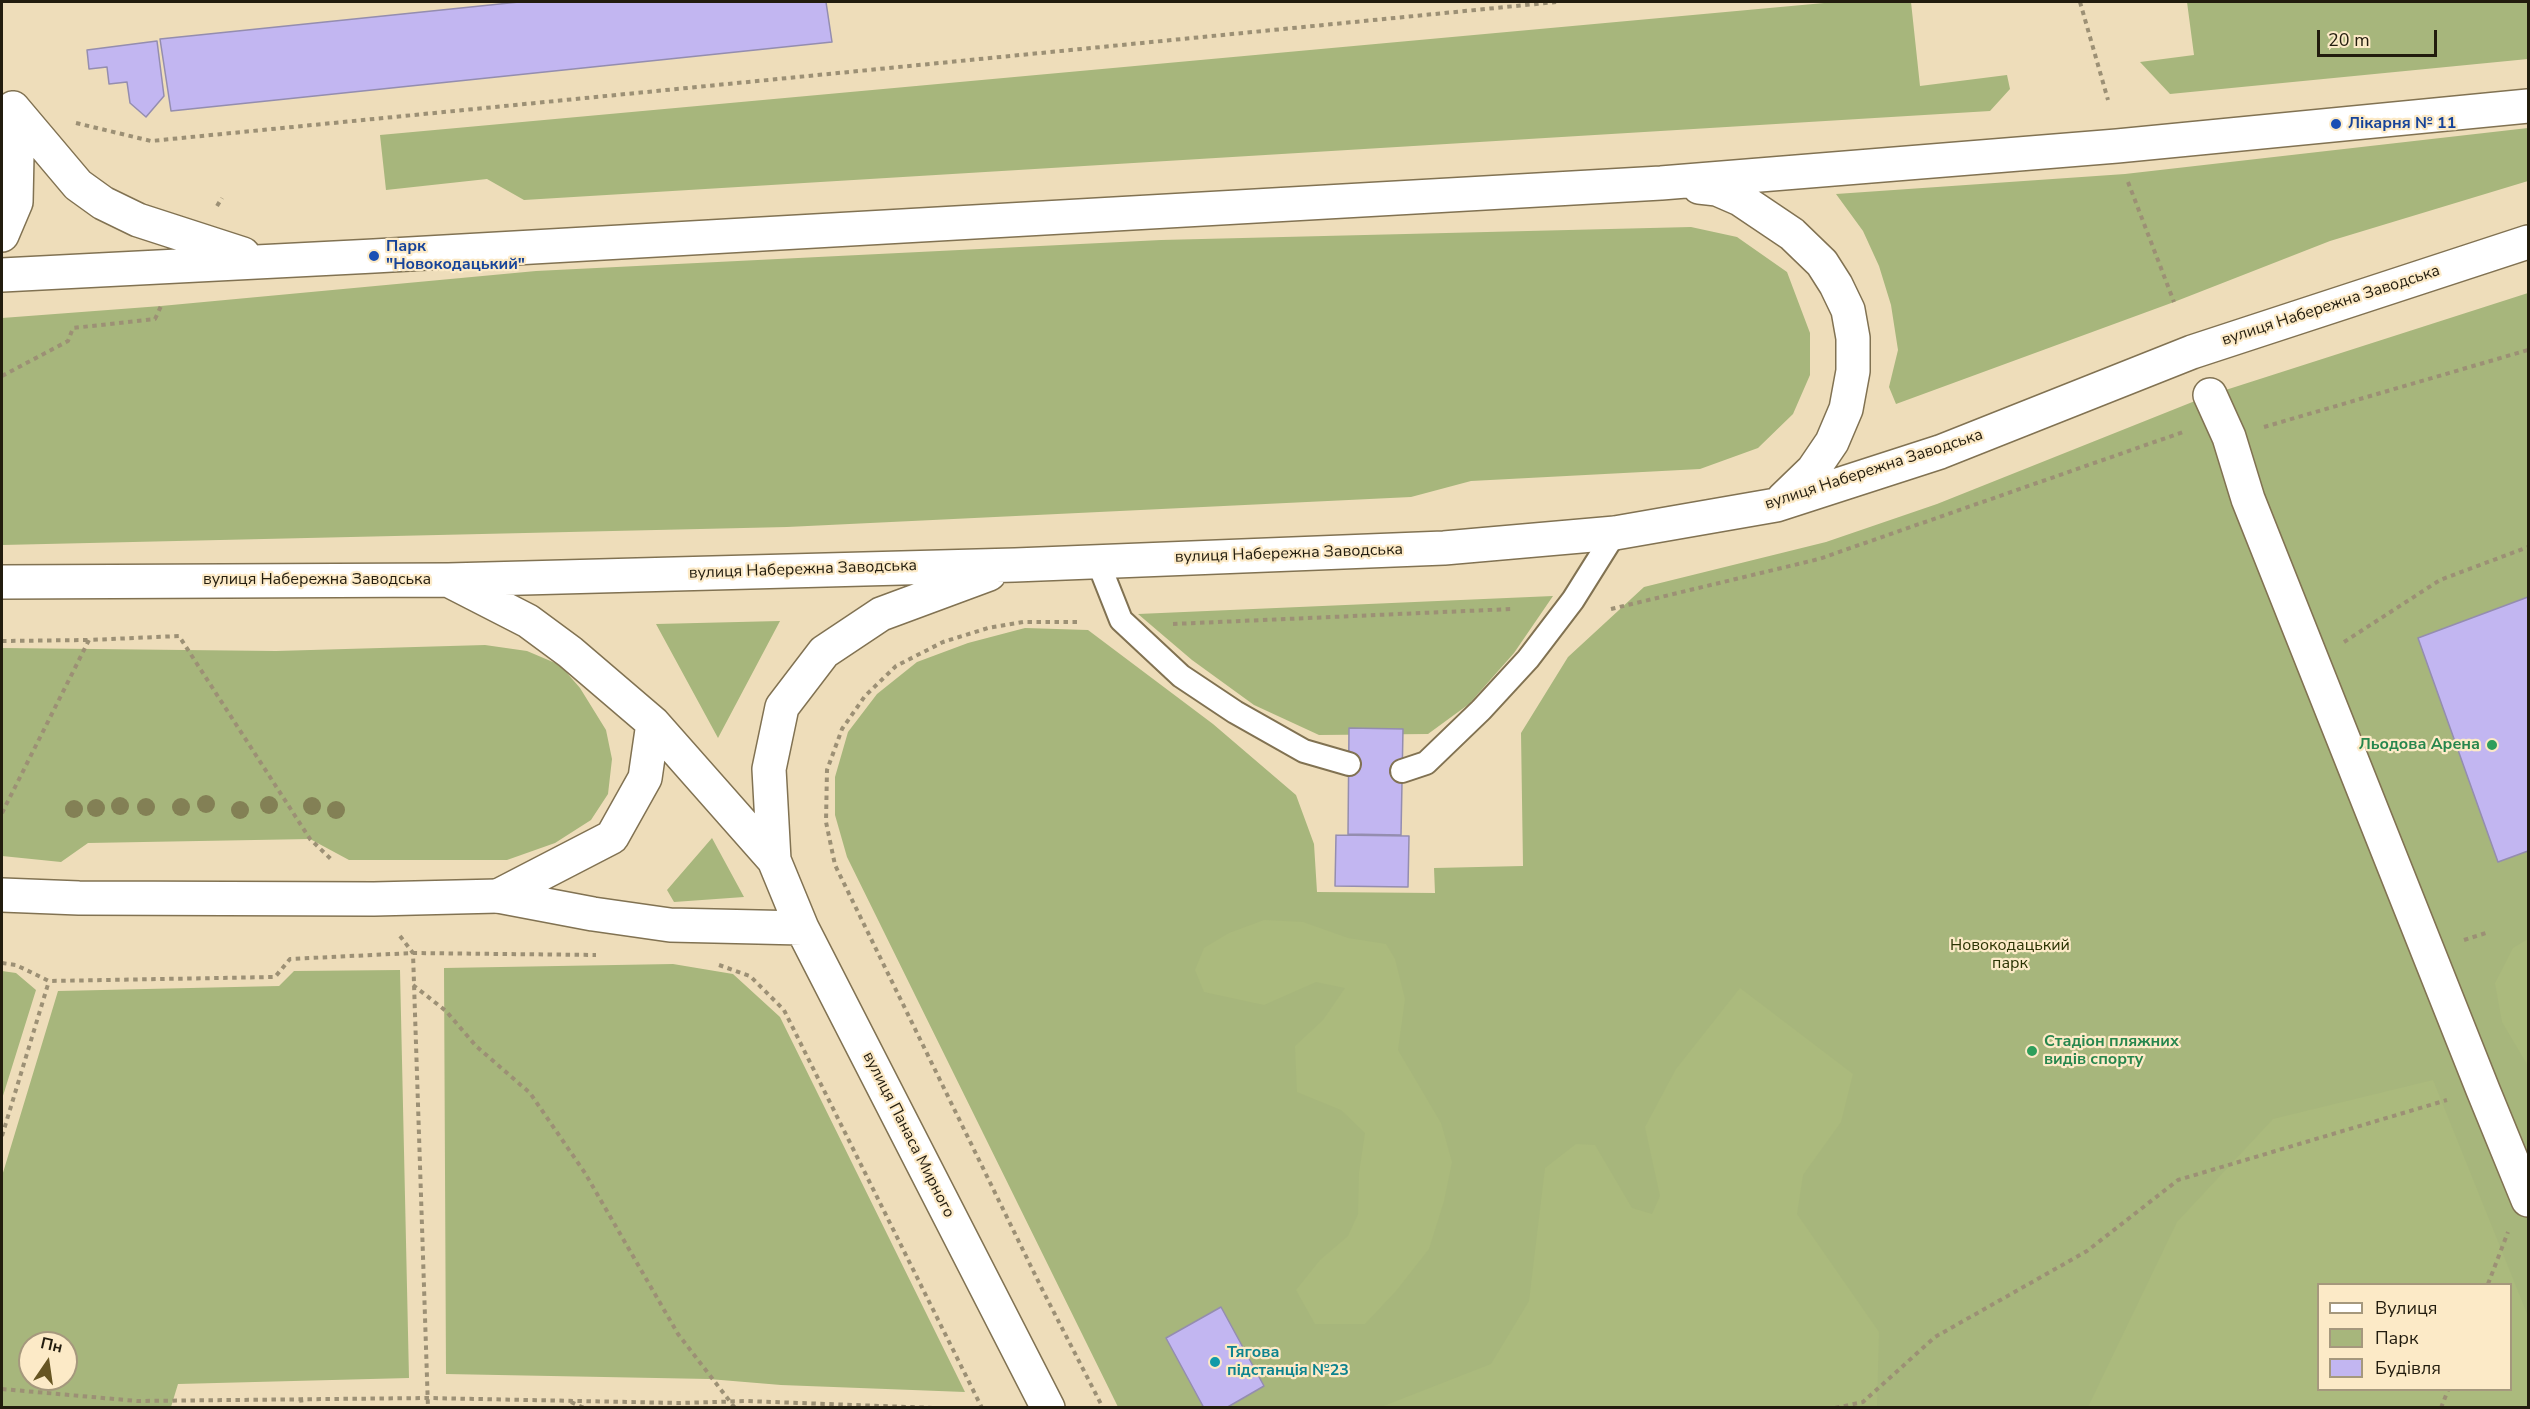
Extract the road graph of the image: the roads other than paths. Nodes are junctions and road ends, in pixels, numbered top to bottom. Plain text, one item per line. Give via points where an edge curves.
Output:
1 (7, 101) edge
2 (2529, 105) edge
3 (1661, 183) junction
4 (2, 235) edge
5 (2529, 242) edge
6 (265, 261) junction
7 (2, 275) edge
8 (2220, 417) road end
9 (1776, 505) junction
10 (1615, 533) junction
11 (1098, 562) junction
12 (1015, 565) junction
13 (448, 580) junction
14 (2, 582) edge
15 (653, 723) junction
16 (1349, 764) dead end
17 (1402, 771) dead end
18 (774, 860) junction
19 (2, 895) edge
20 (498, 896) junction
21 (802, 928) junction
22 (2526, 1195) edge
23 (1048, 1407) edge

1 - 4 main road via 17,155 16,202
1 - 6 main road via 78,185 103,203 138,220
2 - 3 main road via 2117,146
3 - 6 main road
3 - 9 main road via 1717,189 1740,199 1792,234 1822,263 1848,310 1853,371 1846,410 1832,442 1813,470
5 - 9 main road, вулиця Набережна Заводська via 2192,352 1940,452
6 - 7 main road
8 - 22 main road via 2248,499
9 - 10 main road, вулиця Набережна Заводська
10 - 11 main road, вулиця Набережна Заводська via 1444,549
10 - 17 lane via 1573,600 1528,658 1426,763
11 - 12 main road, вулиця Набережна Заводська
11 - 16 lane via 1121,620 1181,676 1304,751
12 - 13 main road, вулиця Набережна Заводська
12 - 18 main road via 881,614 824,652 782,707 769,769
13 - 14 main road, вулиця Набережна Заводська
13 - 15 main road via 528,621
15 - 18 main road
15 - 20 main road via 645,778 612,837
18 - 21 main road, вулиця Панаса Мирного
19 - 20 main road via 374,899
20 - 21 main road via 670,925
21 - 23 main road, вулиця Панаса Мирного

